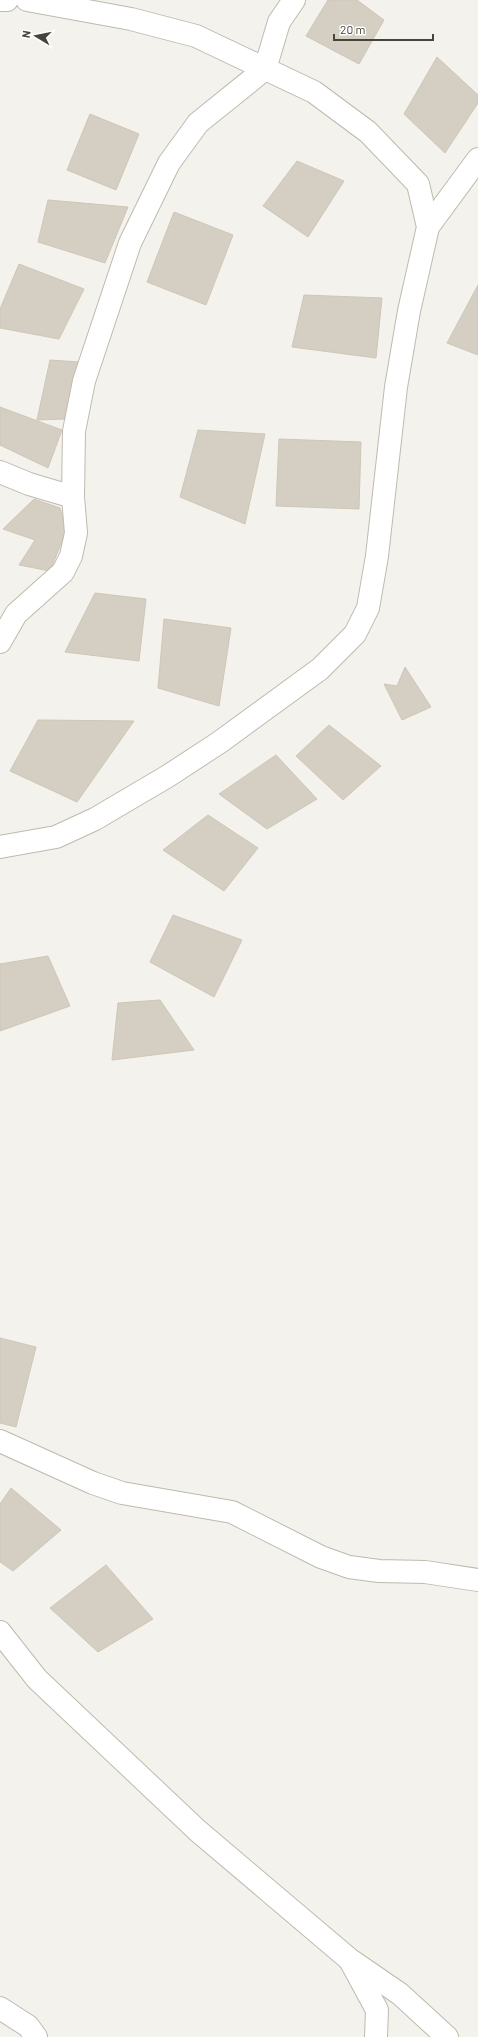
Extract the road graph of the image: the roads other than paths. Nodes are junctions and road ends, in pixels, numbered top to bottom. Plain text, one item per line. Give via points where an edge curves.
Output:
1 (0, 0) edge
2 (7, 0) edge
3 (28, 0) edge
4 (294, 0) edge
5 (265, 69) junction
6 (478, 159) edge
7 (428, 227) junction
8 (0, 472) edge
9 (73, 497) junction
10 (0, 642) edge
11 (0, 847) edge
12 (0, 1441) edge
13 (478, 1580) edge
14 (0, 1632) edge
15 (349, 1959) junction
16 (0, 2008) edge
17 (36, 2037) edge
18 (376, 2037) edge
19 (448, 2037) edge

1 - 2 street
3 - 5 street via 131,19 196,36
4 - 5 street via 279,22
5 - 7 street via 314,92 368,132 418,184
5 - 9 street via 198,123 169,163 130,243 84,382 74,431
6 - 7 street
7 - 11 street via 409,311 396,388 377,556 368,608 355,634 320,668 220,742 168,776 95,819 56,837
8 - 9 street
9 - 10 street via 76,533 71,556 63,572 16,614
12 - 13 street via 93,1483 122,1493 232,1512 321,1557 349,1567 379,1571 425,1572
14 - 15 street via 37,1679 198,1831
15 - 18 street via 377,2010
15 - 19 street via 400,1994
16 - 17 street via 28,2026

